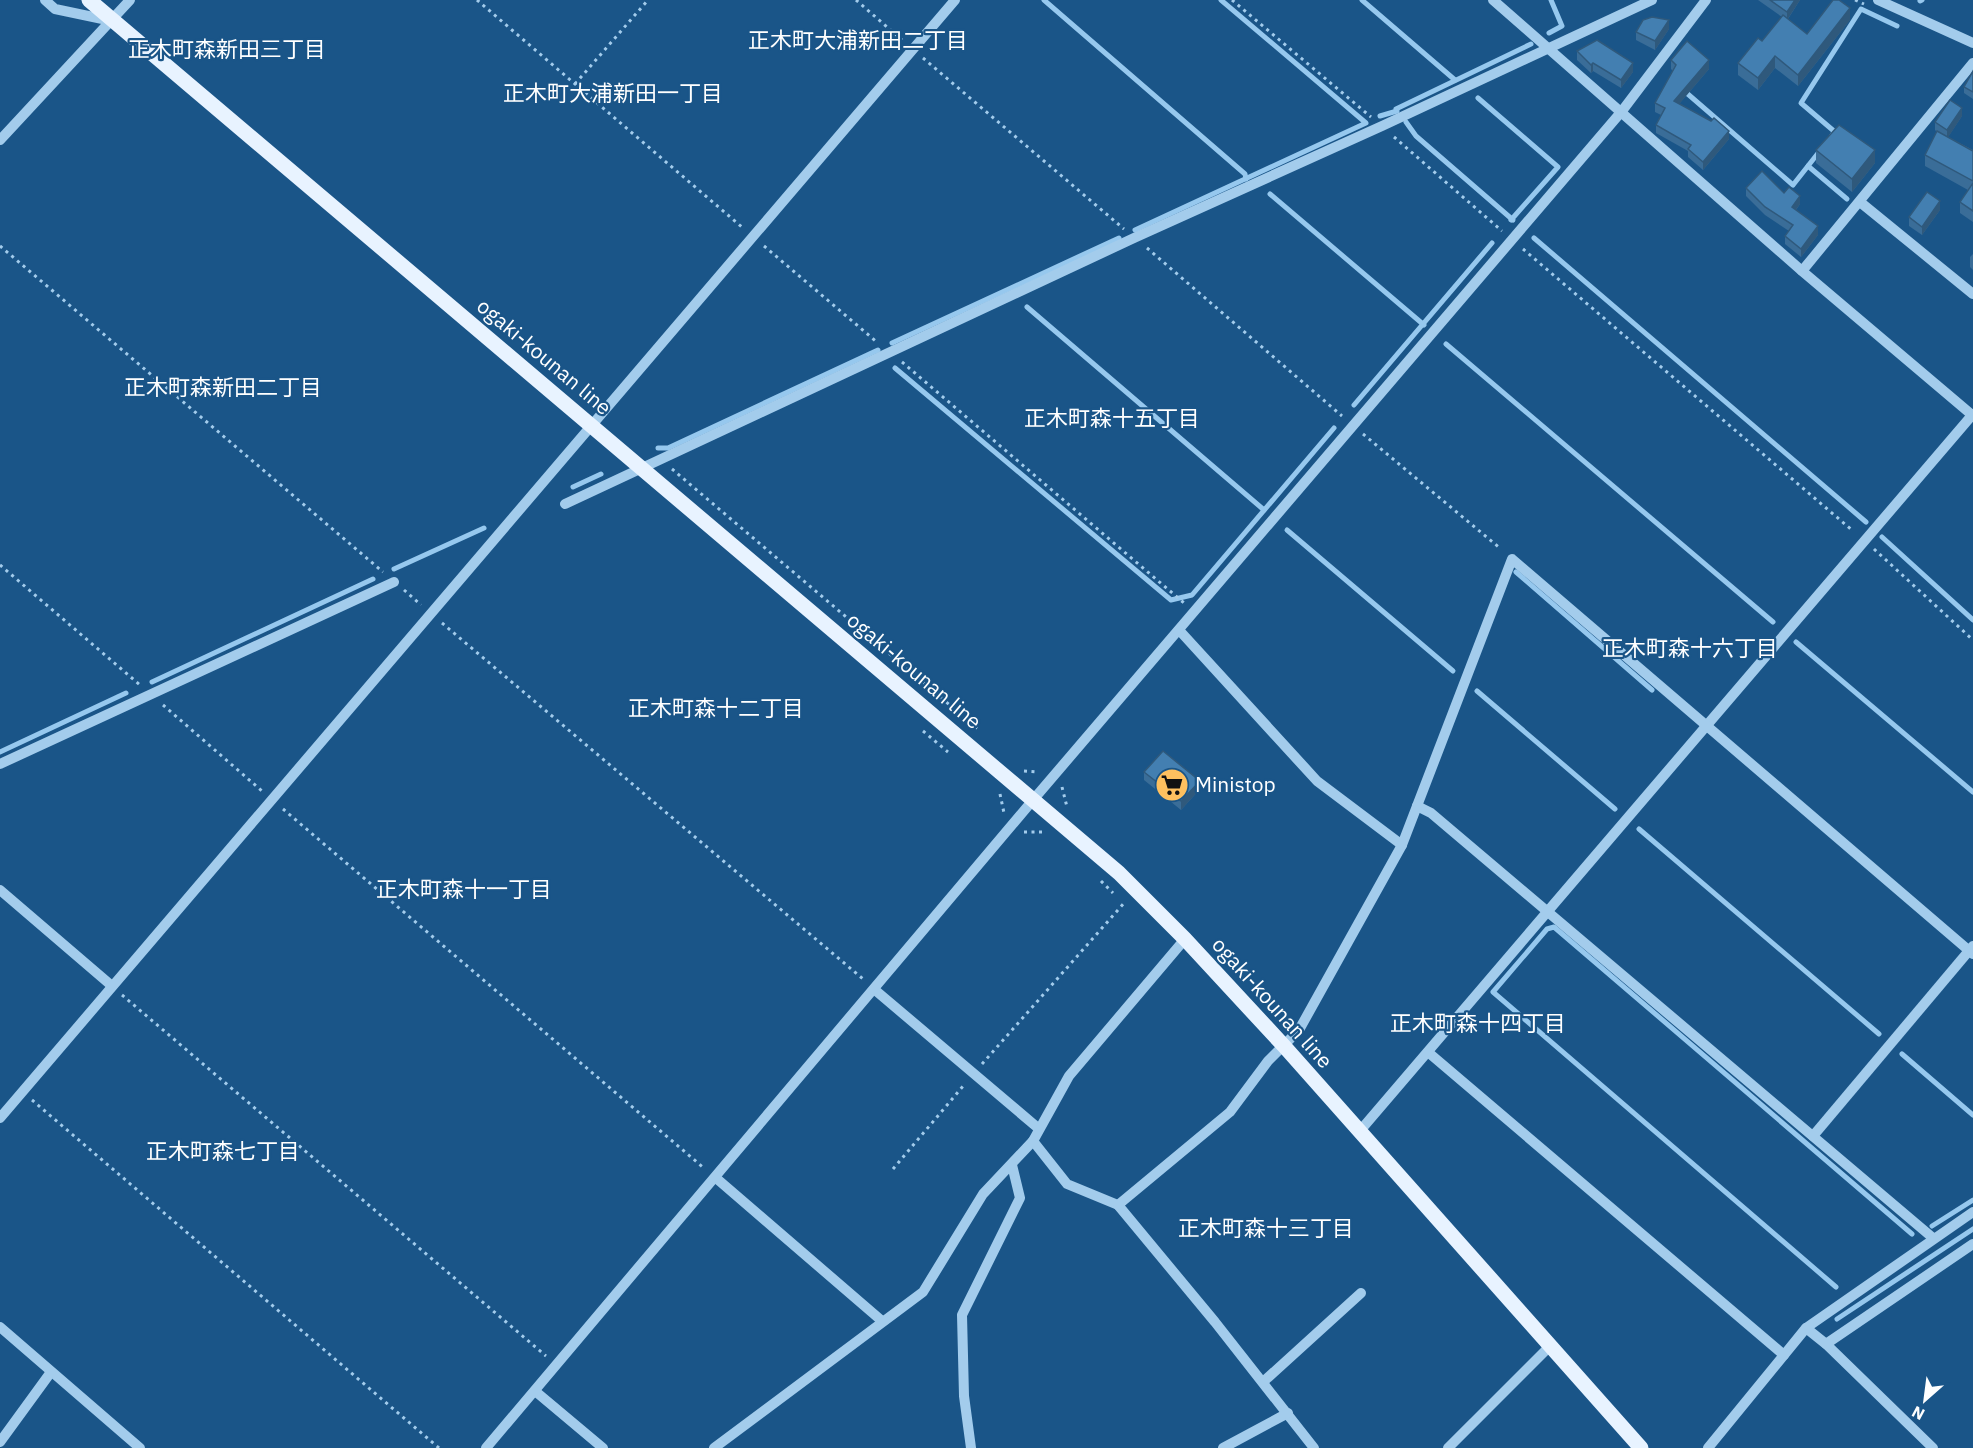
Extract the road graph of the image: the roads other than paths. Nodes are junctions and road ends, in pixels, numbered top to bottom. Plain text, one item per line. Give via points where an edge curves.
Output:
1 (45, 0) edge
2 (89, 0) edge
3 (130, 0) edge
4 (955, 0) edge
5 (1493, 0) edge
6 (1652, 0) edge
7 (1706, 0) edge
8 (1878, 0) edge
9 (112, 21) junction
10 (1973, 43) edge
11 (1550, 48) junction
12 (1973, 63) edge
13 (1622, 111) junction
14 (0, 140) edge
15 (1860, 202) junction
16 (1802, 271) junction
17 (1973, 294) edge
18 (1973, 415) edge
19 (592, 425) junction
20 (643, 468) junction
21 (565, 504) dead end
22 (394, 582) dead end
23 (1179, 630) junction
24 (1705, 726) junction
25 (0, 764) edge
26 (1033, 800) junction
27 (1417, 806) junction
28 (1402, 845) junction
29 (0, 890) edge
30 (1548, 913) junction
31 (1185, 939) junction
32 (1972, 950) edge
33 (112, 986) junction
34 (875, 990) junction
35 (1284, 1046) junction
36 (1429, 1053) junction
37 (0, 1118) edge
38 (1038, 1128) junction
39 (1359, 1132) junction
40 (1813, 1136) junction
41 (1033, 1141) junction
42 (1012, 1165) junction
43 (716, 1178) junction
44 (1118, 1205) junction
45 (1973, 1212) edge
46 (1933, 1238) junction
47 (1973, 1244) edge
48 (1361, 1293) dead end
49 (882, 1321) junction
50 (0, 1327) edge
51 (1806, 1329) junction
52 (1826, 1344) junction
53 (1550, 1346) junction
54 (1784, 1355) junction
55 (51, 1372) junction
56 (1263, 1382) junction
57 (535, 1390) junction
58 (1288, 1413) junction
59 (0, 1442) edge
60 (140, 1448) edge
61 (486, 1448) edge
62 (603, 1448) edge
63 (714, 1448) edge
64 (971, 1448) edge
65 (1223, 1448) edge
66 (1314, 1448) edge
67 (1448, 1448) edge
68 (1641, 1448) edge
69 (1708, 1448) edge
70 (1933, 1448) edge

1 - 9 street via 55,9
2 - 9 main road, ogaki-kounan line
3 - 9 street
4 - 19 street
5 - 11 street
6 - 11 street
7 - 13 street
8 - 10 street
9 - 14 street
9 - 19 main road, ogaki-kounan line
11 - 13 street
11 - 20 street
12 - 15 street
13 - 16 street
13 - 23 street
15 - 16 street
15 - 17 street
16 - 18 street
18 - 24 street
19 - 20 main road, ogaki-kounan line
19 - 33 street
20 - 21 street
20 - 26 main road, ogaki-kounan line
22 - 25 street
23 - 26 street
23 - 28 street via 1317,781
24 - 27 street via 1512,559
24 - 30 street
24 - 32 street
26 - 31 main road, ogaki-kounan line via 1136,889
26 - 34 street
27 - 28 street
27 - 30 street via 1431,813
28 - 35 street via 1299,1030
29 - 33 street
30 - 36 street
30 - 40 street
31 - 35 main road, ogaki-kounan line
31 - 38 street via 1069,1077
32 - 40 street
33 - 37 street
34 - 38 street
34 - 43 street
35 - 39 main road, ogaki-kounan line
35 - 44 street via 1230,1112
36 - 39 street
36 - 54 street
38 - 41 street
39 - 53 main road, ogaki-kounan line
40 - 46 street
41 - 42 street
41 - 44 street via 1067,1184
42 - 49 street via 983,1194 923,1292
42 - 64 street via 1020,1198 962,1315 964,1396
43 - 49 street
43 - 57 street
44 - 56 street
45 - 46 street
46 - 51 street
47 - 52 street
48 - 56 street
49 - 63 street
50 - 55 street
51 - 52 street
51 - 54 street
52 - 70 street
53 - 67 street
53 - 68 main road, ogaki-kounan line
54 - 69 street
55 - 59 street
55 - 60 street
56 - 58 street
57 - 61 street
57 - 62 street
58 - 65 street
58 - 66 street

